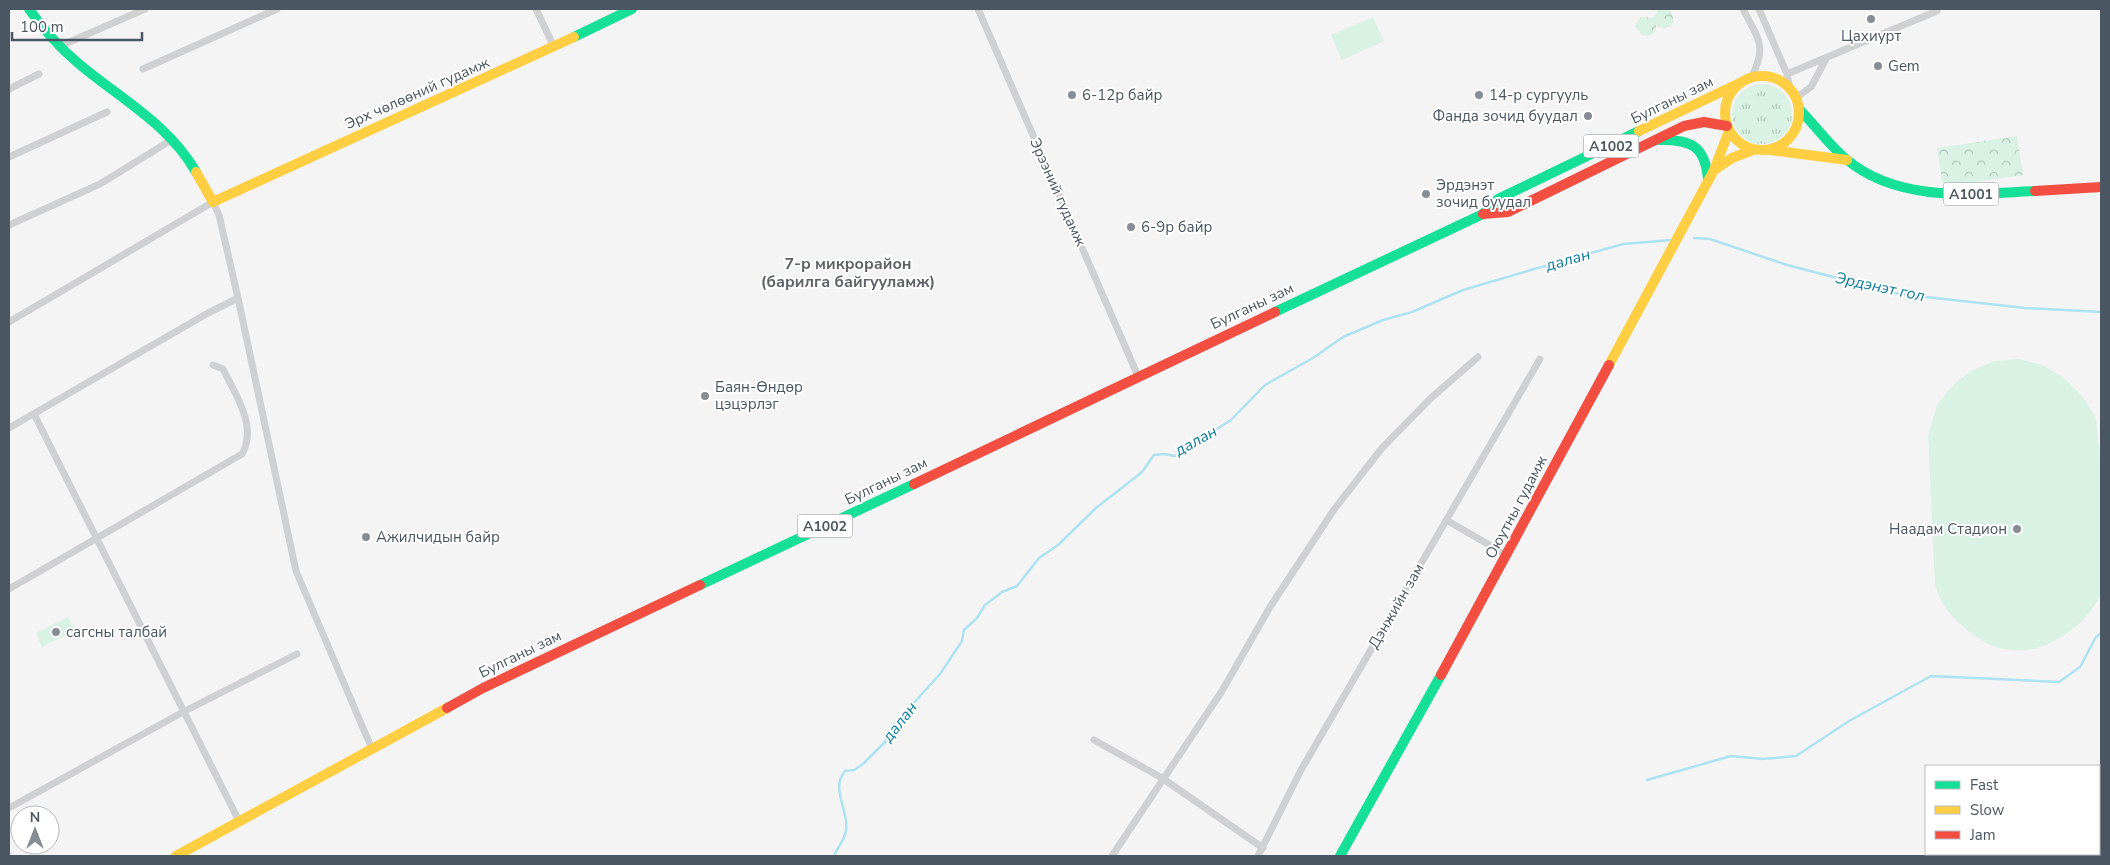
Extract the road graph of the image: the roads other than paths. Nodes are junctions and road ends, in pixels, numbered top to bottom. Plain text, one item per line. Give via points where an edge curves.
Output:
1 (29, 9) edge
2 (145, 9) edge
3 (277, 9) edge
4 (536, 9) edge
5 (632, 9) edge
6 (978, 9) edge
7 (1744, 9) edge
8 (1759, 9) edge
9 (1937, 12) dead end
10 (58, 47) junction
11 (554, 47) junction
12 (1826, 60) junction
13 (143, 70) dead end
14 (39, 74) dead end
15 (1788, 74) junction
16 (1746, 80) junction
17 (9, 88) edge
18 (1790, 89) junction
19 (1796, 98) junction
20 (1799, 109) junction
21 (107, 112) dead end
22 (1728, 129) junction
23 (173, 139) junction
24 (1653, 140) junction
25 (1752, 150) junction
26 (1769, 150) junction
27 (9, 158) edge
28 (1847, 160) junction
29 (1711, 175) junction
30 (2101, 187) edge
31 (213, 202) junction
32 (1483, 214) junction
33 (9, 225) edge
34 (238, 298) junction
35 (9, 322) edge
36 (1478, 357) dead end
37 (1540, 359) dead end
38 (213, 365) dead end
39 (1138, 376) junction
40 (34, 414) junction
41 (9, 428) edge
42 (1446, 520) junction
43 (96, 538) junction
44 (1507, 555) junction
45 (9, 589) edge
46 (297, 654) dead end
47 (184, 712) junction
48 (1094, 740) dead end
49 (372, 749) junction
50 (1162, 778) junction
51 (9, 808) edge
52 (239, 821) junction
53 (1262, 848) junction
54 (176, 856) edge
55 (1112, 856) edge
56 (1258, 856) edge
57 (1340, 856) edge

1 - 10 main road
2 - 10 street
3 - 13 street
4 - 11 street
5 - 11 main road, Эрх чөлөөний гудамж
6 - 39 street, Эрээний гудамж
7 - 16 street via 1761,51 1759,61
8 - 15 street
9 - 12 street
10 - 23 main road
11 - 31 main road, Эрх чөлөөний гудамж
12 - 15 street
12 - 19 street via 1811,87
14 - 17 street
15 - 18 street
16 - 18 main road, A1001 via 1762,76 1772,78
16 - 22 main road via 1728,97 1725,106
16 - 32 main road, Булганы зам / A1002 via 1498,199
18 - 19 main road, A1001
19 - 20 main road, A1001
20 - 26 main road, A1001 via 1792,135 1786,142
20 - 28 main road, A1001
21 - 27 street
22 - 24 main road, Булганы зам / A1002 via 1704,122 1694,123
22 - 25 main road via 1739,142
22 - 29 main road, Оюутны гудамж
23 - 31 main road
23 - 33 street via 100,184
24 - 29 main road via 1675,140 1697,147
24 - 32 main road, Булганы зам / A1002 via 1508,212
25 - 26 main road, A1001
25 - 29 main road via 1732,158
26 - 28 main road, A1001
28 - 30 main road, A1001 via 1880,180 1923,192 1973,194
29 - 44 main road, Оюутны гудамж
31 - 34 street via 219,215
31 - 35 street
32 - 39 main road, Булганы зам / A1002
34 - 40 street
34 - 49 street via 296,571
36 - 50 street via 1431,398 1382,448 1332,510 1270,607 1222,691
37 - 42 street, Дэнжийн зам
38 - 43 street via 223,369 246,420 246,446 242,454
39 - 49 main road, Булганы зам / A1002 via 483,688
40 - 41 street
40 - 43 street
42 - 44 street
42 - 53 street, Дэнжийн зам via 1301,770
43 - 45 street
43 - 47 street
44 - 57 main road, Оюутны гудамж
46 - 47 street
47 - 51 street
47 - 52 street
48 - 50 street
49 - 52 main road, Булганы зам / A1002
50 - 53 street
50 - 55 street
52 - 54 main road, Булганы зам / A1002
53 - 56 street, Дэнжийн зам

